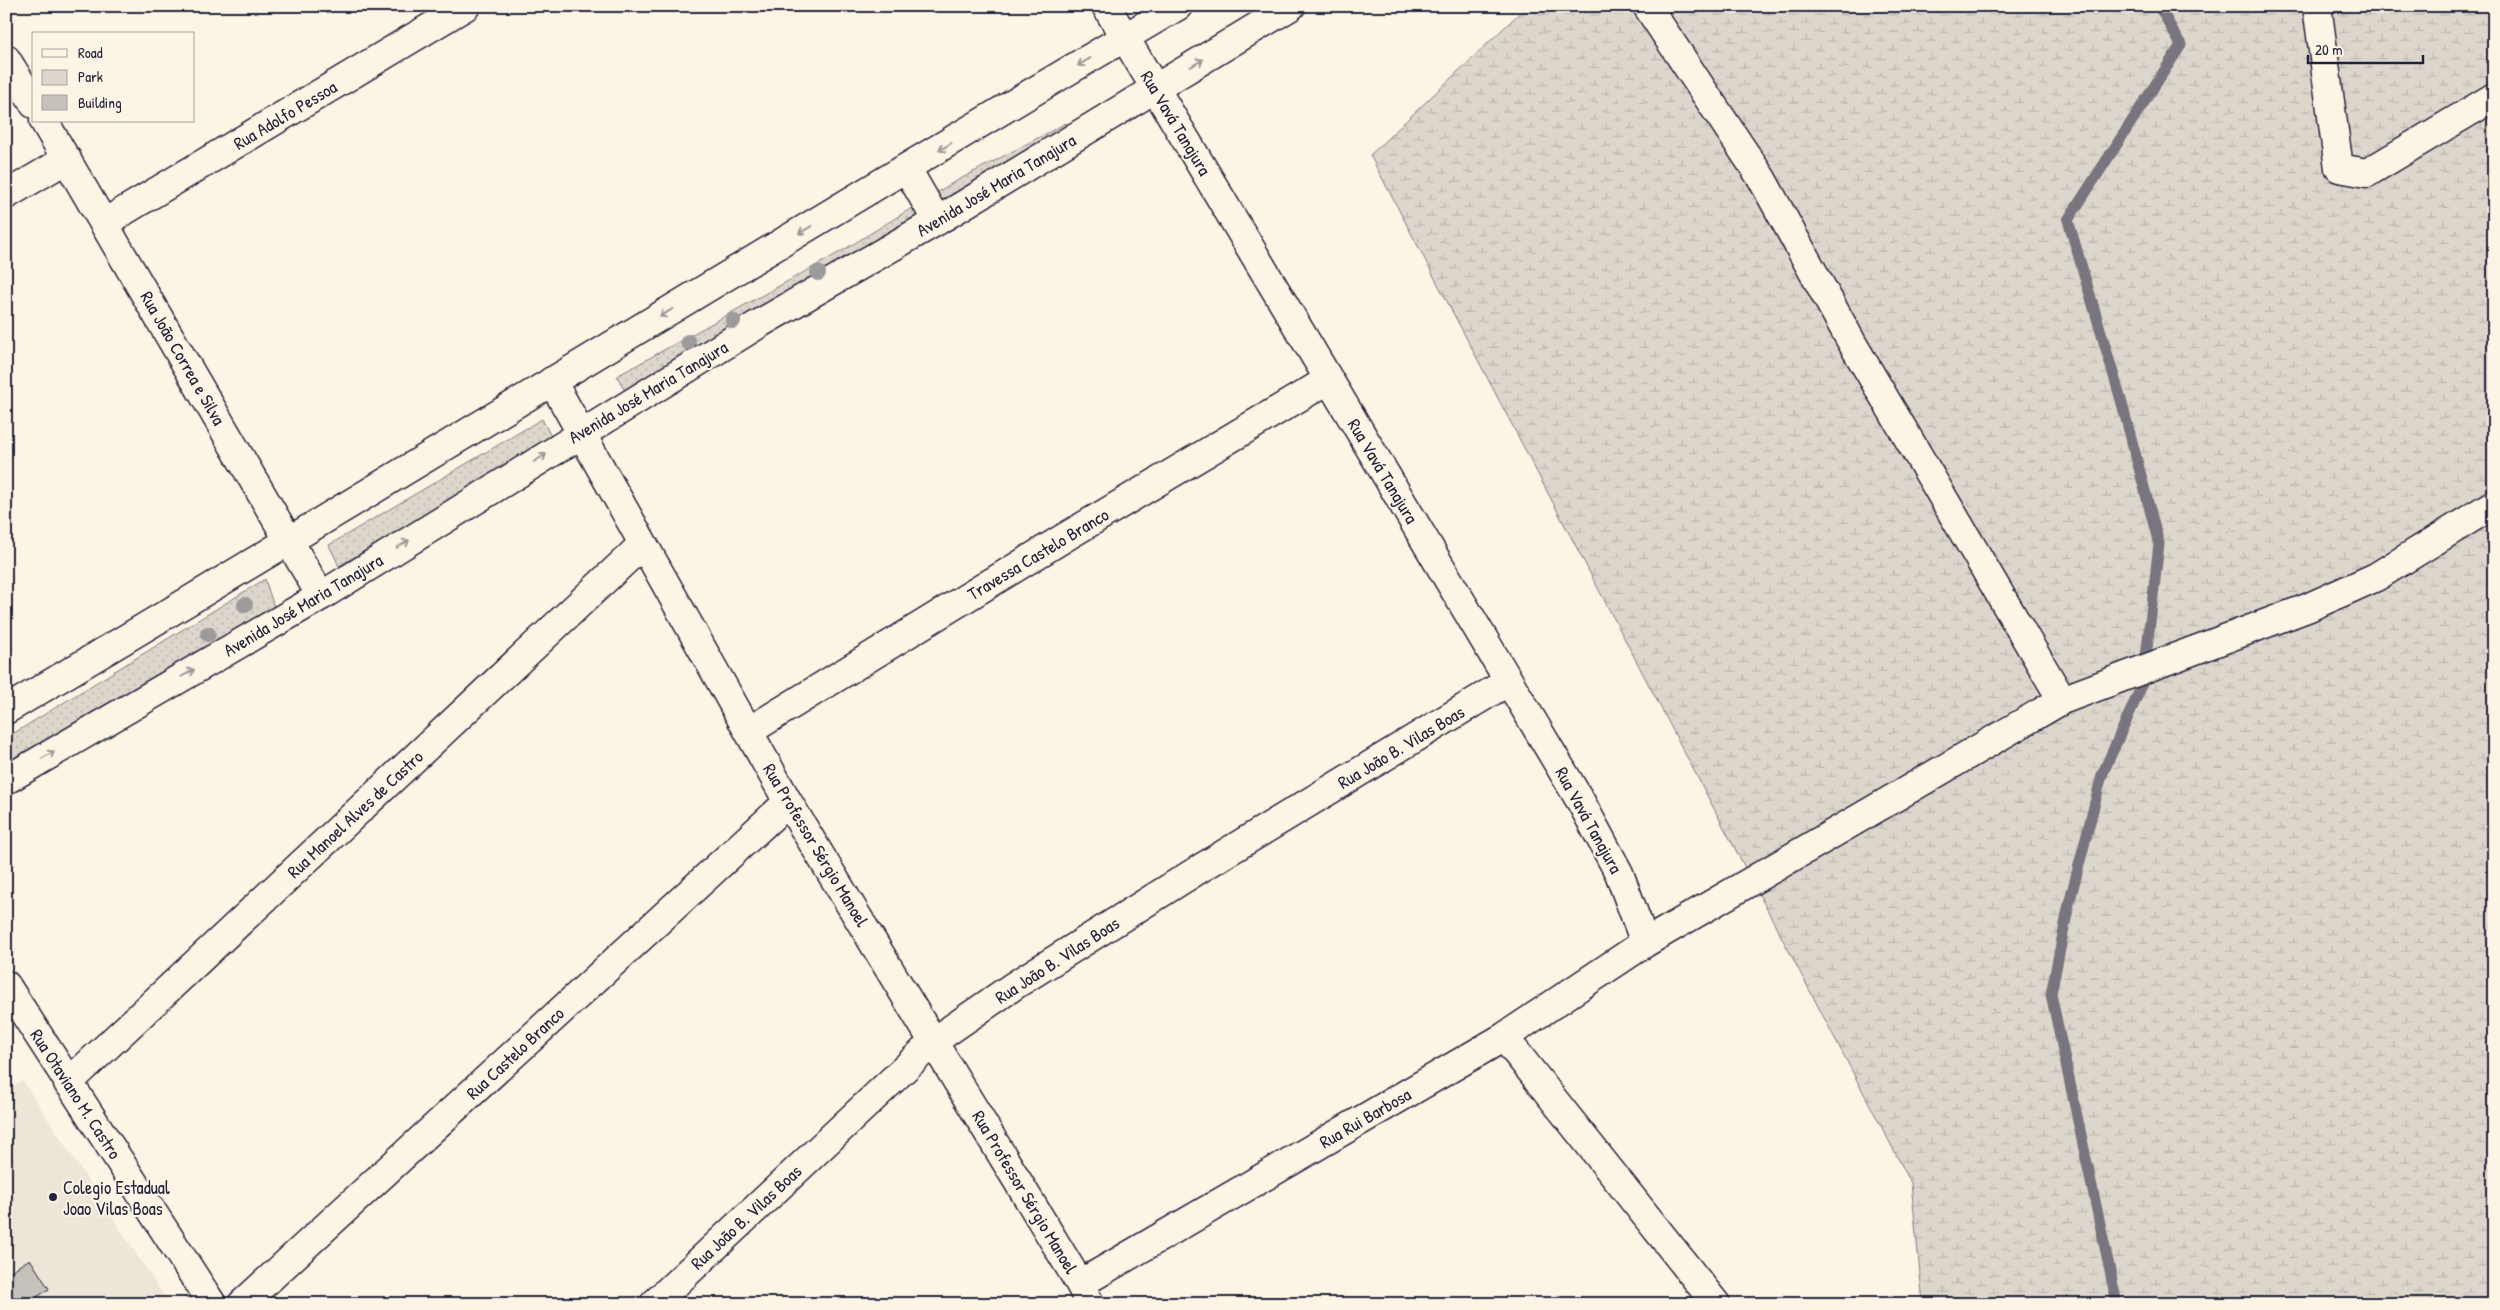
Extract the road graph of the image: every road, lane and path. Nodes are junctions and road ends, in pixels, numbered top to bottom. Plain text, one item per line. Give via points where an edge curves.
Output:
1 (466, 6) edge
2 (1106, 6) edge
3 (1178, 6) edge
4 (1291, 6) edge
5 (1648, 6) edge
6 (2317, 6) edge
7 (1125, 37) junction
8 (6, 59) edge
9 (1155, 88) junction
10 (2494, 96) edge
11 (32, 101) edge
12 (45, 122) edge
13 (67, 159) junction
14 (907, 169) junction
15 (6, 195) edge
16 (936, 221) junction
17 (104, 223) junction
18 (1328, 380) junction
19 (552, 381) junction
20 (580, 434) junction
21 (2494, 504) edge
22 (290, 542) junction
23 (642, 545) junction
24 (321, 596) junction
25 (1509, 680) junction
26 (2062, 700) junction
27 (6, 710) edge
28 (749, 731) junction
29 (6, 780) edge
30 (788, 802) junction
31 (1645, 943) junction
32 (6, 985) edge
33 (1504, 1037) junction
34 (934, 1041) junction
35 (68, 1083) junction
36 (1085, 1294) edge
37 (212, 1304) edge
38 (242, 1304) edge
39 (654, 1304) edge
40 (1716, 1304) edge

1 - 17 street, Rua Adolfo Pessoa
2 - 7 street, Rua Vavá Tanajura
3 - 7 street
9 -> 4 street, Avenida José Maria Tanajura
5 - 26 street via 1762,179 1851,341
6 - 10 street via 2339,168 2367,173
7 - 9 street, Rua Vavá Tanajura
7 -> 14 street
8 - 11 street
9 - 16 street, Avenida José Maria Tanajura
9 - 18 street, Rua Vavá Tanajura
12 - 13 street, Rua João Correa e Silva
13 - 15 street
13 - 17 street, Rua João Correa e Silva
14 - 16 street
14 -> 19 street
16 - 20 street, Avenida José Maria Tanajura via 757,325
17 - 22 street, Rua João Correa e Silva
18 - 25 street, Rua Vavá Tanajura
18 - 28 street, Travessa Castelo Branco
19 - 20 street, Rua Professor Sérgio Manoel
19 - 22 street
20 - 23 street, Rua Professor Sérgio Manoel
24 -> 20 street, Avenida José Maria Tanajura
21 - 26 street, Rua Rui Barbosa via 2376,577 2307,608
22 - 24 street, Rua João Correa e Silva
22 - 27 street
23 - 28 street, Rua Professor Sérgio Manoel
23 - 35 street, Rua Manoel Alves de Castro
29 -> 24 street, Avenida José Maria Tanajura
25 - 31 street, Rua Vavá Tanajura via 1619,873
25 - 34 street, Rua João B. Vilas Boas via 1201,868 1015,985
26 - 31 street, Rua Rui Barbosa
28 - 30 street, Rua Professor Sérgio Manoel
30 - 34 street, Rua Professor Sérgio Manoel
30 - 38 street, Rua Castelo Branco
31 - 33 street, Rua Rui Barbosa
32 - 35 street, Rua Otaviano M. Castro
33 - 36 street, Rua Rui Barbosa
33 - 40 street
34 - 36 street, Rua Professor Sérgio Manoel
34 - 39 street, Rua João B. Vilas Boas
35 - 37 street, Rua Otaviano M. Castro

